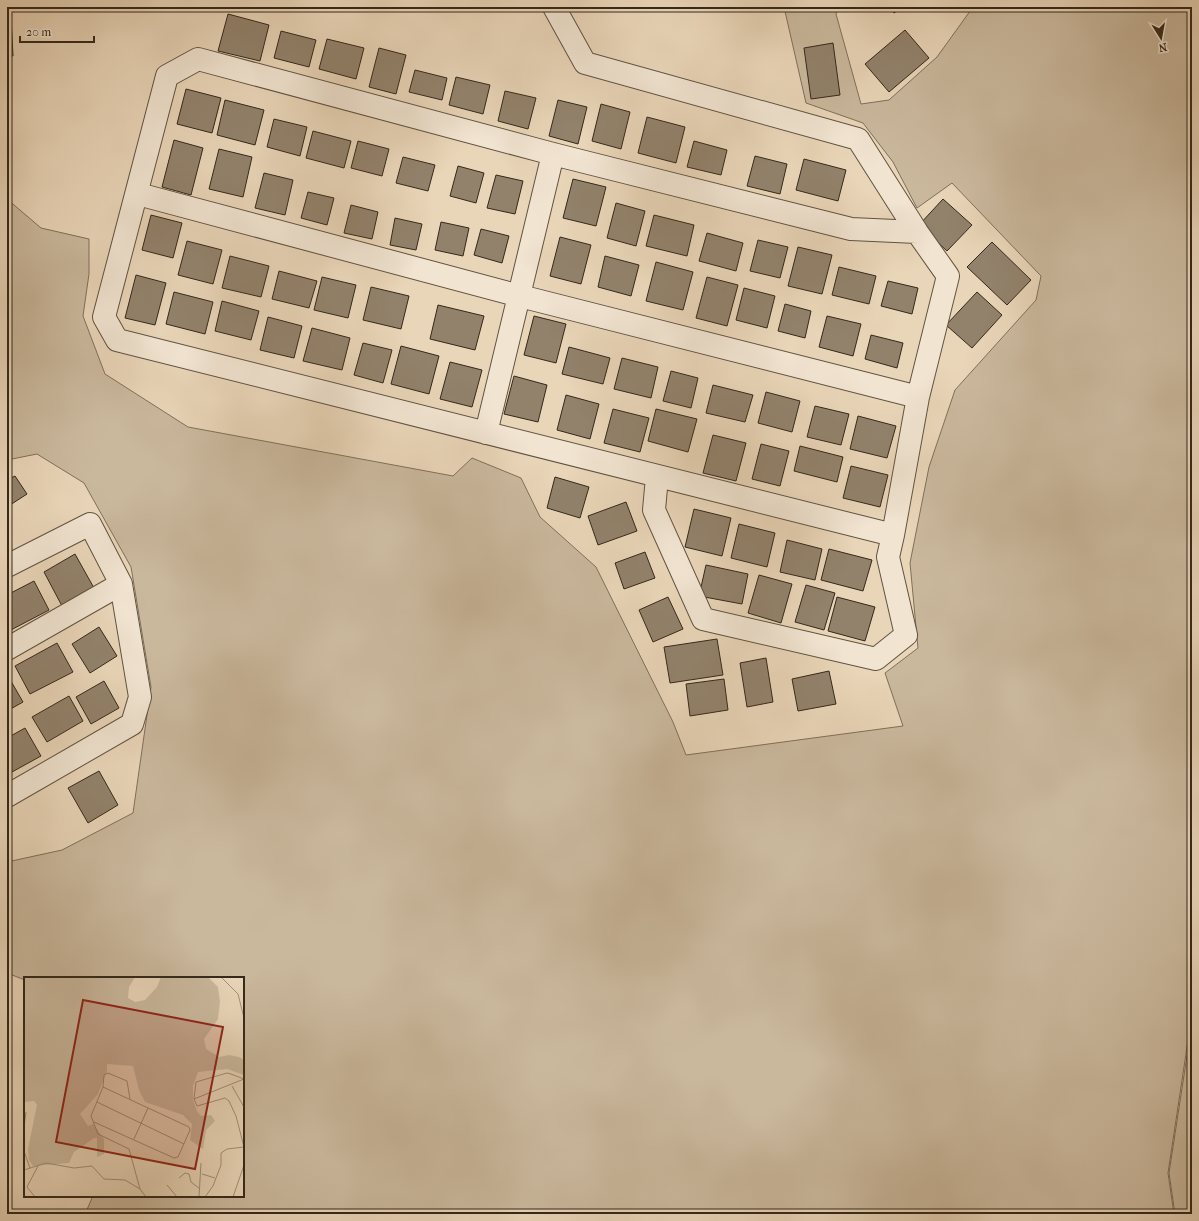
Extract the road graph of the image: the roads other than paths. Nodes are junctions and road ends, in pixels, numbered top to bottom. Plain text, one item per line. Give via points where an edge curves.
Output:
1 (554, 7) edge
2 (553, 154) junction
3 (138, 194) junction
4 (917, 232) junction
5 (520, 296) junction
6 (918, 397) junction
7 (486, 433) junction
8 (657, 476) junction
9 (893, 535) junction
10 (7, 566) edge
11 (121, 584) junction
12 (7, 649) edge
13 (7, 796) edge

1 - 4 street via 585,63 858,139
2 - 3 street via 198,59 168,76
2 - 4 street via 851,229
2 - 5 street
3 - 5 street
3 - 7 street via 104,317 118,340
4 - 6 street via 948,276
5 - 6 street
5 - 7 street
6 - 9 street
7 - 8 street
8 - 9 street
8 - 9 street via 654,510 703,619 876,659 906,635 888,557
10 - 11 street via 90,524
11 - 12 street
11 - 13 street via 140,697 132,724

